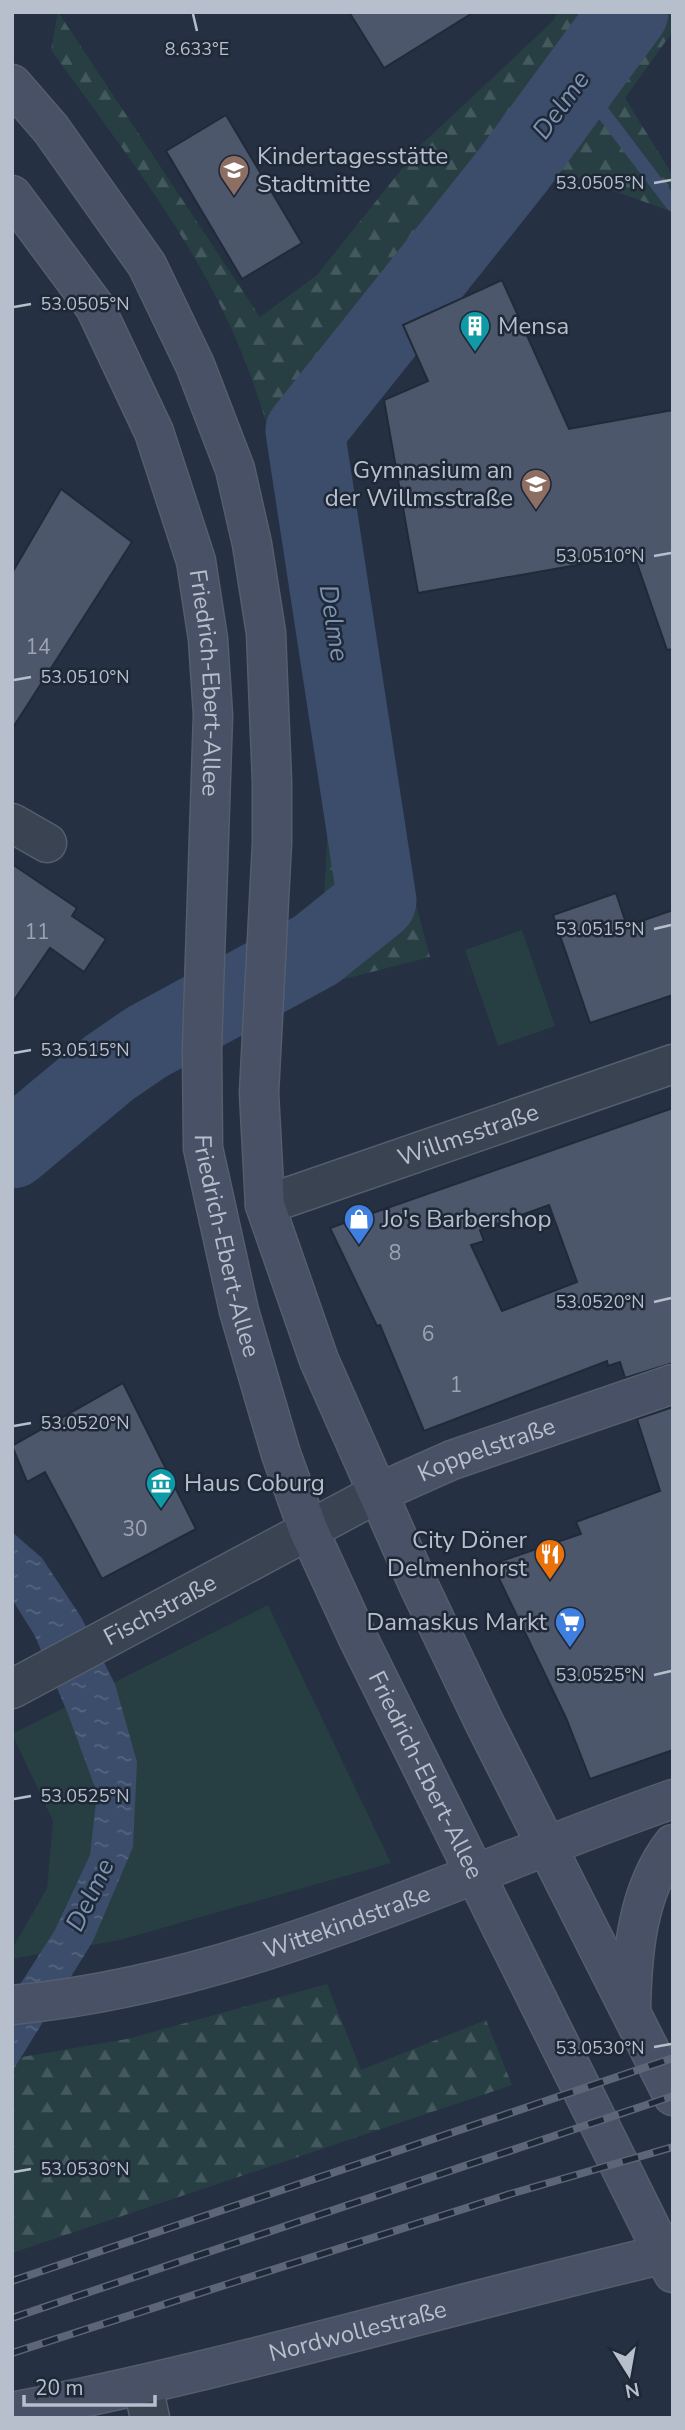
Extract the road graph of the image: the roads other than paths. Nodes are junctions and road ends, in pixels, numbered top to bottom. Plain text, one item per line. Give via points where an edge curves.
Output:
1 (12, 84) edge
2 (12, 195) edge
3 (12, 823) edge
4 (47, 843) dead end
5 (673, 1064) edge
6 (265, 1205) junction
7 (673, 1384) edge
8 (378, 1493) junction
9 (308, 1529) junction
10 (12, 1689) edge
11 (673, 1799) edge
12 (548, 1844) junction
13 (673, 1844) edge
14 (475, 1874) junction
15 (12, 2005) edge
16 (631, 2012) junction
17 (673, 2096) edge
18 (669, 2260) edge
19 (146, 2402) edge
20 (12, 2412) edge

1 - 6 main road, Friedrich-Ebert-Allee via 51,130 147,265 195,365 235,469 252,544 266,633 272,844 259,1093
2 - 9 main road, Friedrich-Ebert-Allee via 95,307 154,432 196,561 213,715 203,1148 239,1311
3 - 4 street
5 - 6 street, Willmsstraße
6 - 8 main road, Friedrich-Ebert-Allee via 319,1360
7 - 8 main road, Koppelstraße via 452,1460
8 - 9 street, Koppelstraße
8 - 12 main road, Friedrich-Ebert-Allee via 484,1722
9 - 10 street, Fischstraße
9 - 14 main road, Friedrich-Ebert-Allee
11 - 12 main road, Wittekindstraße
12 - 14 main road, Wittekindstraße
12 - 16 main road, Friedrich-Ebert-Allee
13 - 16 main road via 652,1879 636,1932
14 - 15 main road, Wittekindstraße via 265,1951 169,1979 82,1998
14 - 18 main road, Friedrich-Ebert-Allee
16 - 17 main road, Friedrich-Ebert-Allee
18 - 19 main road, Nordwollestraße via 554,2279
19 - 20 main road, Nordwollestraße

